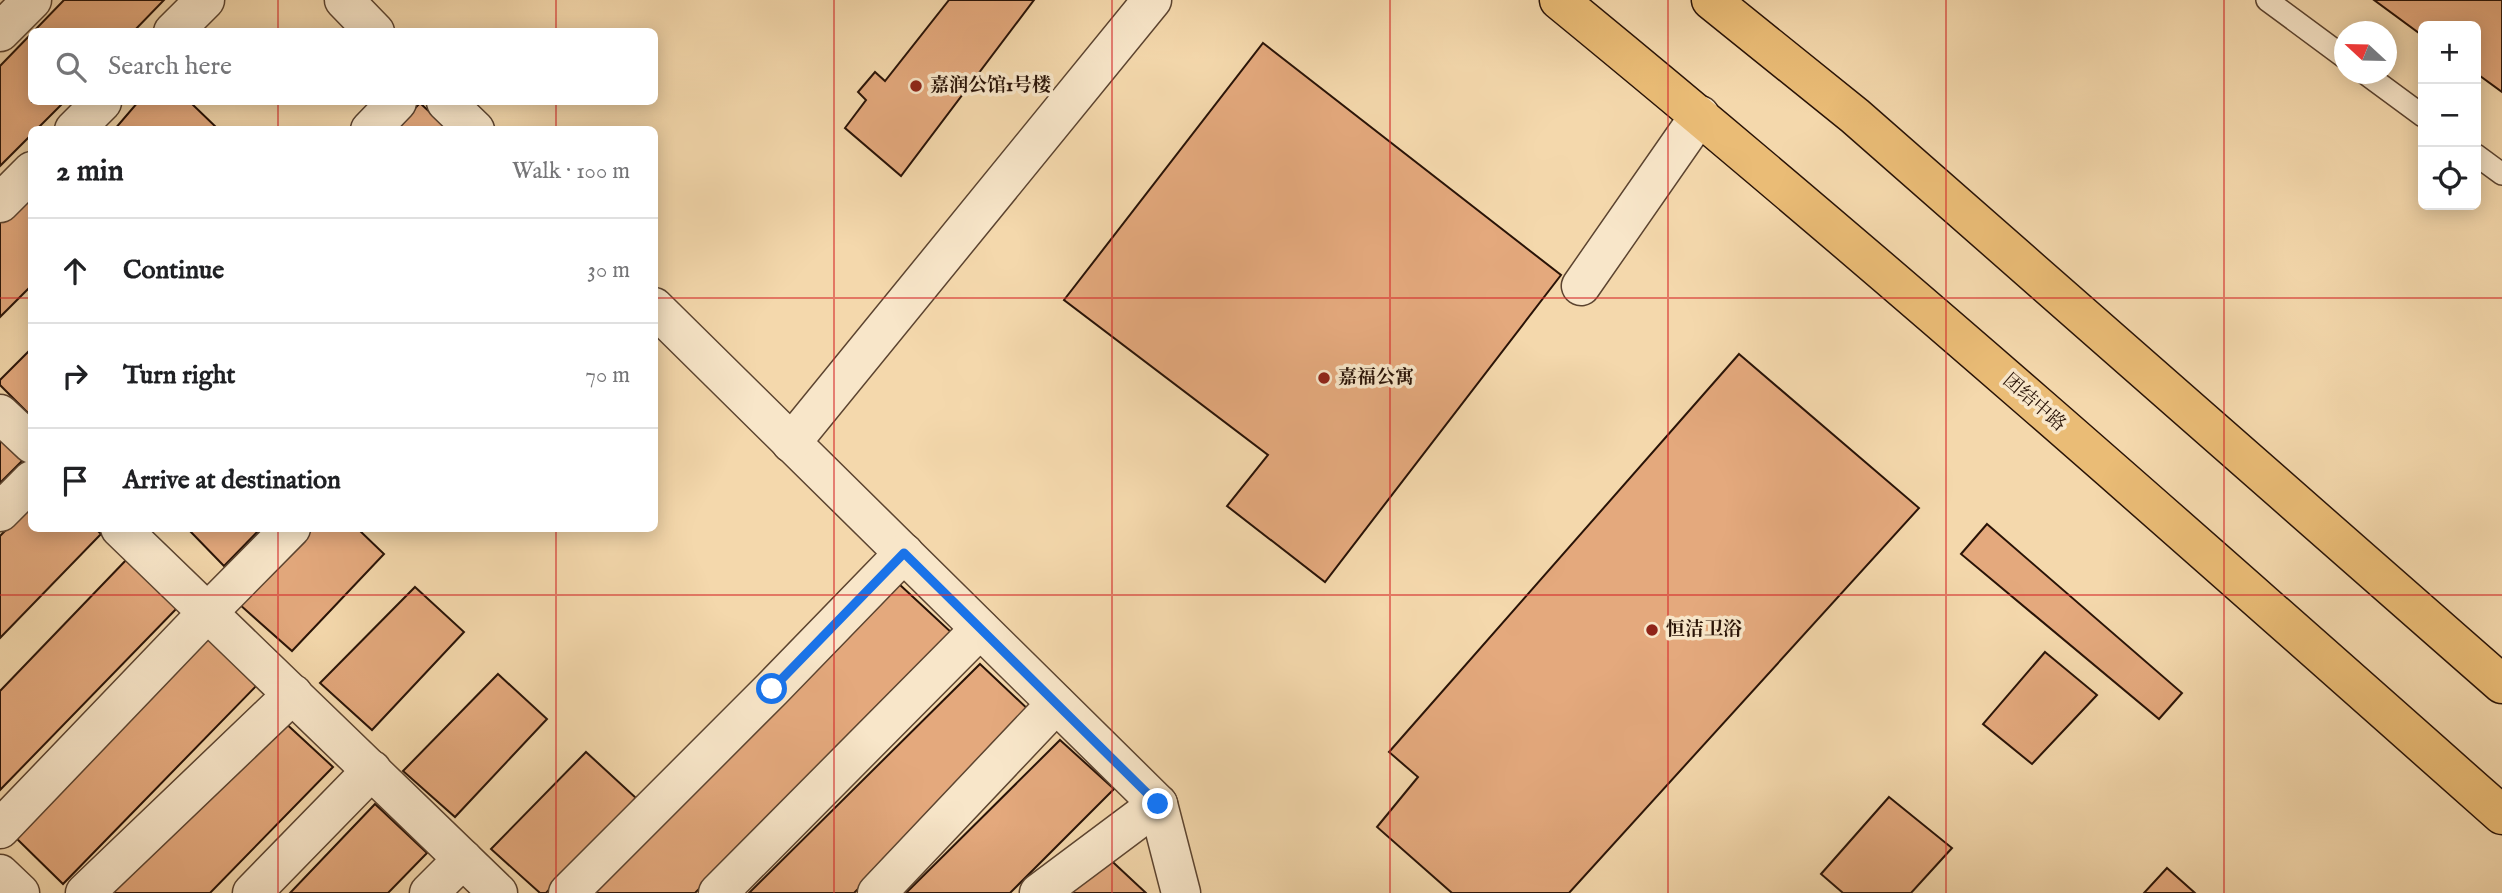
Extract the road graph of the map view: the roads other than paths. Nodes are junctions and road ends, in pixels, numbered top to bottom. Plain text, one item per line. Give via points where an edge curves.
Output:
1 (32, 0) edge
2 (205, 0) edge
3 (344, 0) edge
4 (1152, 0) edge
5 (1559, 0) edge
6 (1711, 0) edge
7 (2267, 0) edge
8 (177, 28) edge
9 (372, 28) edge
10 (0, 32) edge
11 (2334, 50) edge
12 (2380, 84) edge
13 (99, 105) edge
14 (394, 105) edge
15 (449, 105) edge
16 (2418, 112) edge
17 (1700, 115) junction
18 (78, 126) edge
19 (374, 126) edge
20 (471, 126) edge
21 (2481, 159) edge
22 (2502, 174) edge
23 (28, 176) edge
24 (0, 203) edge
25 (1581, 286) dead end
26 (658, 311) edge
27 (0, 414) edge
28 (28, 440) edge
29 (792, 443) junction
30 (28, 484) edge
31 (0, 512) edge
32 (124, 532) edge
33 (287, 532) edge
34 (904, 553) junction
35 (208, 612) junction
36 (980, 629) junction
37 (2502, 684) edge
38 (293, 694) junction
39 (1056, 704) junction
40 (372, 770) junction
41 (1158, 804) junction
42 (2502, 815) edge
43 (0, 829) edge
44 (463, 859) junction
45 (0, 874) edge
46 (20, 893) edge
47 (85, 893) edge
48 (252, 893) edge
49 (429, 893) edge
50 (498, 893) edge
51 (568, 893) edge
52 (718, 893) edge
53 (877, 893) edge
54 (1039, 893) edge
55 (1181, 893) edge

1 - 10 street
2 - 8 street
3 - 9 street
4 - 29 street
5 - 17 main road, 团结中路
6 - 37 main road via 1855,116
7 - 11 lane
12 - 16 lane
13 - 18 street
14 - 19 street
15 - 20 street
17 - 25 street
17 - 42 main road, 团结中路
21 - 22 lane
23 - 24 street
26 - 29 street
27 - 28 street
29 - 34 street
30 - 31 street
32 - 35 street
33 - 35 street
34 - 36 street
34 - 51 street
35 - 38 street
35 - 43 street
36 - 39 street
36 - 52 street
38 - 40 street
38 - 47 street
39 - 41 street
39 - 53 street
40 - 44 street
40 - 48 street
41 - 54 street
41 - 55 street
44 - 49 street
44 - 50 street
45 - 46 street

